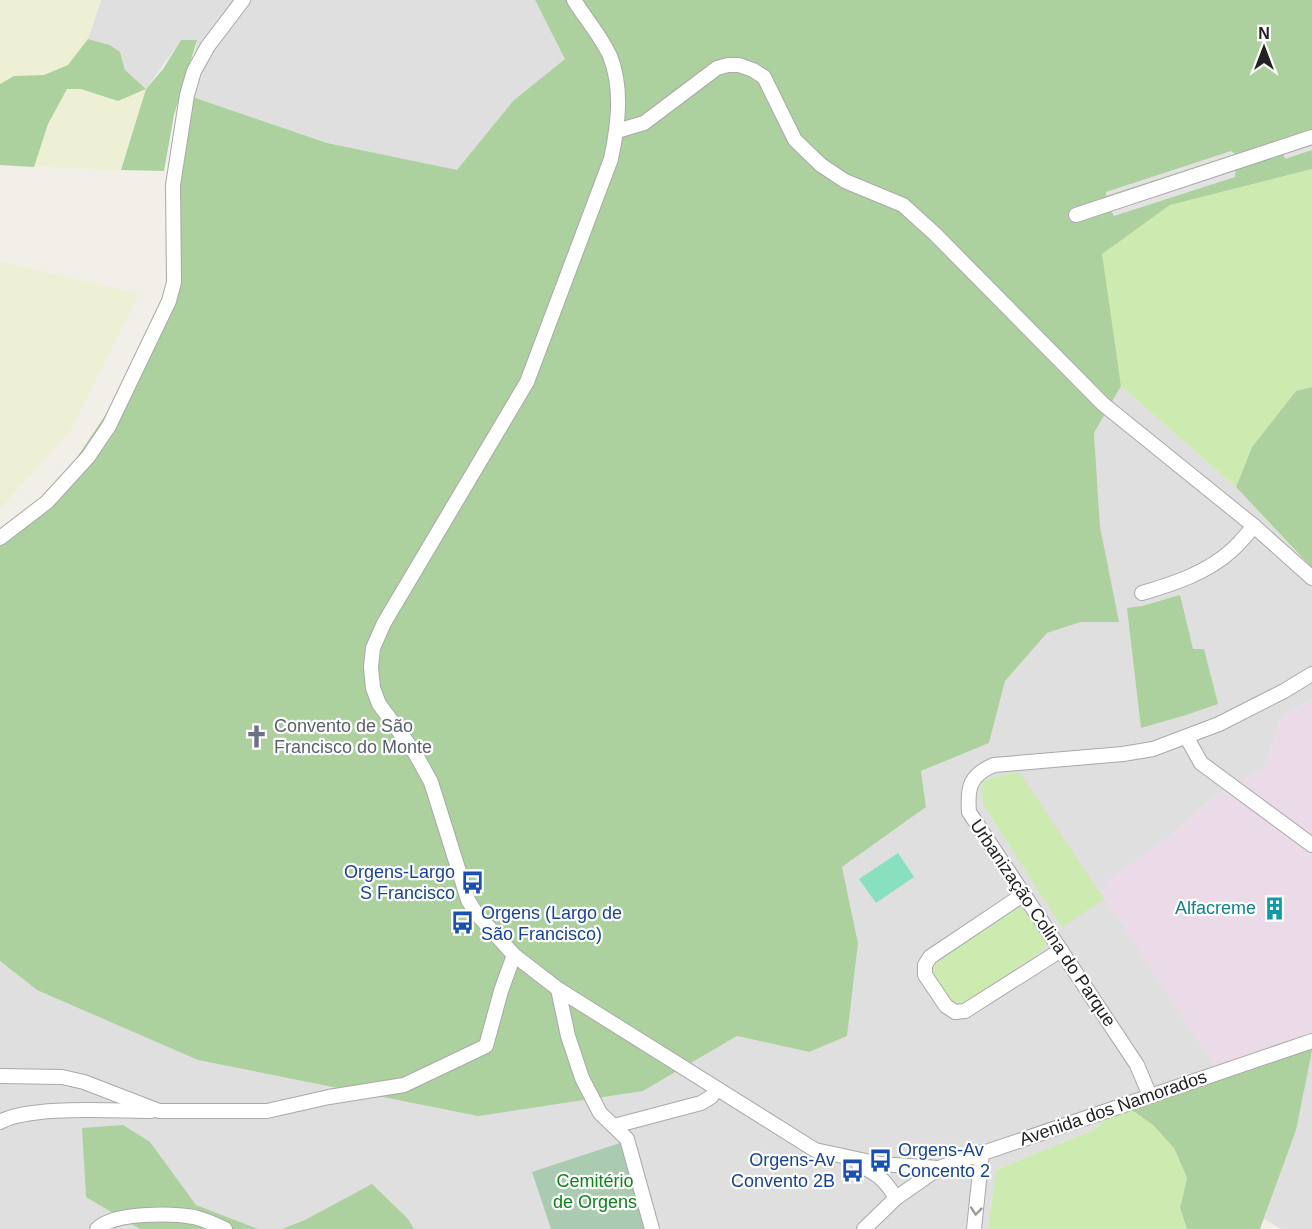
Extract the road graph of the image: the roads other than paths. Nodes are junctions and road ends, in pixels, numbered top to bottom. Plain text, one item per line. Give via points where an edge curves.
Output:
1 (243, 0) edge
2 (574, 0) edge
3 (617, 131) junction
4 (1312, 137) edge
5 (1076, 215) dead end
6 (1254, 526) junction
7 (0, 538) edge
8 (1312, 578) edge
9 (1142, 593) dead end
10 (1312, 674) edge
11 (1187, 738) junction
12 (1312, 845) edge
13 (1024, 894) junction
14 (1061, 950) junction
15 (514, 956) junction
16 (558, 989) junction
17 (1312, 1041) edge
18 (0, 1076) edge
19 (716, 1089) junction
20 (1150, 1096) junction
21 (159, 1111) junction
22 (0, 1122) edge
23 (614, 1126) junction
24 (982, 1152) junction
25 (847, 1159) junction
26 (880, 1164) junction
27 (939, 1168) junction
28 (912, 1185) junction
29 (896, 1198) junction
30 (97, 1229) edge
31 (225, 1229) edge
32 (652, 1229) edge
33 (864, 1229) edge
34 (974, 1229) edge

1 - 7 street via 208,46 194,71 187,95 173,185 174,282 169,301 109,426 88,457 47,502
2 - 3 street via 609,55 616,78
3 - 6 street via 645,123 717,68 739,65 753,70 764,77 795,140 821,165 845,181 903,205 1103,404
3 - 15 street via 611,159 526,382 373,648 373,688 379,704 431,782 468,900
4 - 5 street
6 - 8 street
6 - 9 street via 1231,551 1207,567 1173,584
10 - 11 street, Urbanização Colina do Parque
11 - 12 street via 1201,763
11 - 13 street, Urbanização Colina do Parque via 1143,751 994,765 981,770 968,788 969,812
13 - 14 street, Urbanização Colina do Parque
13 - 14 street via 930,957 925,975 946,1006 955,1012 965,1011
14 - 20 street, Urbanização Colina do Parque via 1137,1065
15 - 16 street
15 - 21 street via 486,1046 404,1085 267,1111
16 - 19 street
16 - 23 street via 582,1078 600,1113
17 - 20 street, Avenida dos Namorados
18 - 21 street via 62,1077
19 - 23 street via 701,1103
19 - 25 street via 814,1150
20 - 24 street, Avenida dos Namorados
21 - 22 street via 33,1112
23 - 32 street via 627,1139
24 - 27 street, Avenida dos Namorados
24 -> 34 street
25 - 26 street
25 - 29 street via 877,1174
26 - 27 street
26 - 28 street
27 - 28 street, Avenida dos Namorados
28 - 29 street, Avenida dos Namorados
29 - 33 street, Avenida dos Namorados
30 - 31 street via 115,1218 136,1215 191,1217

